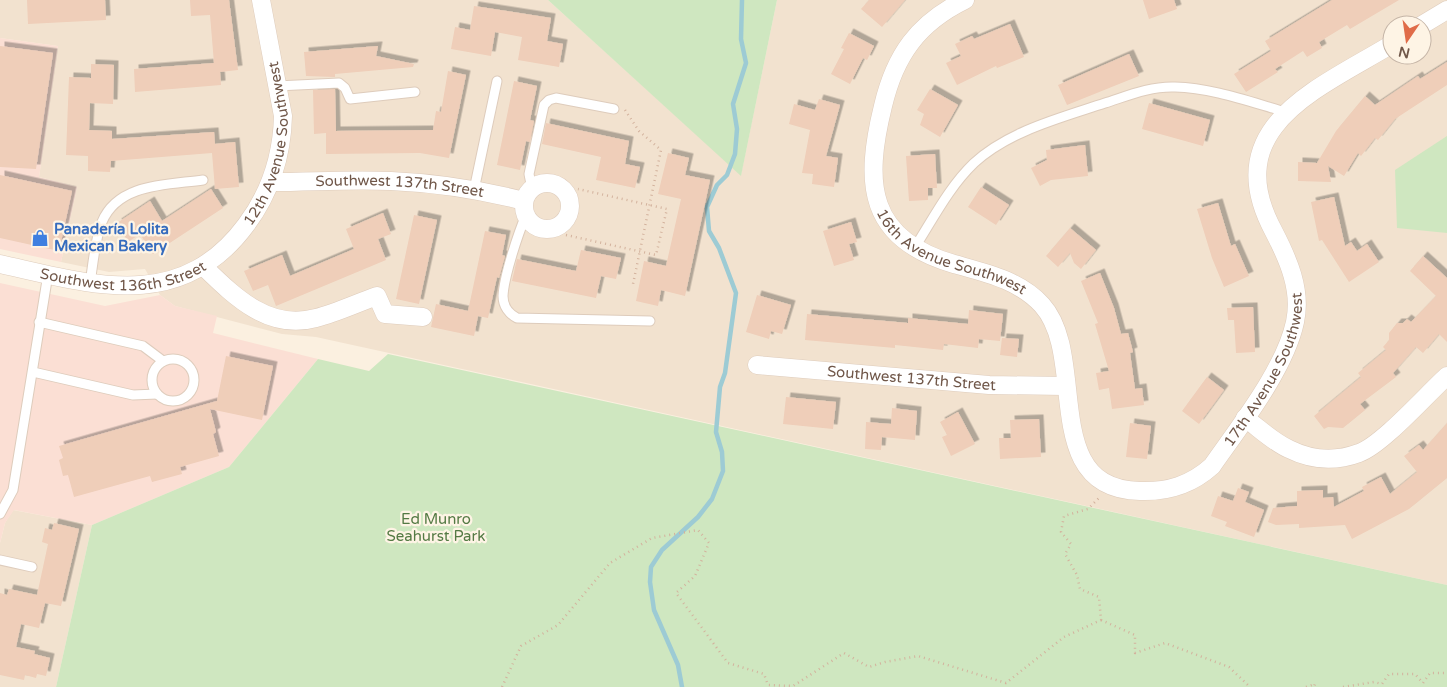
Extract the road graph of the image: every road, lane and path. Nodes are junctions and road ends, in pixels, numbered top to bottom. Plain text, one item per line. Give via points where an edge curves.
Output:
1 (261, 0) edge
2 (965, 0) edge
3 (1447, 10) edge
4 (1432, 19) edge
5 (1382, 50) edge
6 (497, 81) dead end
7 (277, 86) junction
8 (415, 92) dead end
9 (614, 109) joint
10 (1286, 112) junction
11 (204, 180) dead end
12 (272, 182) junction
13 (578, 189) dead end
14 (474, 190) junction
15 (527, 202) junction
16 (649, 205) junction
17 (566, 234) dead end
18 (915, 247) junction
19 (640, 251) junction
20 (0, 264) edge
21 (204, 267) junction
22 (48, 274) junction
23 (90, 283) junction
24 (632, 284) dead end
25 (422, 317) dead end
26 (650, 321) dead end
27 (40, 322) junction
28 (163, 360) junction
29 (757, 365) dead end
30 (33, 372) junction
31 (1447, 376) edge
32 (1066, 386) junction
33 (157, 394) junction
34 (1245, 418) junction
35 (1114, 486) junction
36 (1132, 491) joint
37 (0, 514) edge
38 (0, 560) edge
39 (32, 567) dead end
40 (1101, 620) junction
41 (1447, 673) edge
42 (502, 687) edge
43 (1250, 687) edge
44 (1306, 687) edge
45 (1314, 687) edge
46 (1343, 687) edge

1 - 7 street, 12th Avenue Southwest
2 - 18 street, 16th Avenue Southwest via 925,25 904,54 884,100 875,140 873,185 878,206 892,227
3 - 4 street
5 - 10 street, 17th Avenue Southwest
6 - 14 lane
7 - 8 lane via 339,83 350,99
7 - 12 street, 12th Avenue Southwest via 283,116
9 - 15 lane via 556,98 544,105 529,174
9 - 16 path via 624,109 639,131 661,150
10 - 18 lane via 1205,90 1174,86 1151,88 1032,128 975,162 956,183
10 - 34 street, 17th Avenue Southwest via 1268,132 1260,152 1257,176 1266,218 1296,285 1295,322 1284,352
11 - 23 lane via 141,188 116,202 102,222
12 - 14 street, Southwest 137th Street via 389,180
12 - 21 street, 12th Avenue Southwest via 241,233
13 - 16 path
14 - 15 street, Southwest 137th Street
15 - 26 lane via 503,297 509,314 517,318
16 - 19 path
16 - 19 path via 667,208 656,255
17 - 19 path
18 - 32 street, 16th Avenue Southwest via 935,257 1007,280 1042,305 1054,324 1062,347
19 - 24 path
20 - 22 street, Southwest 136th Street
21 - 23 street, Southwest 136th Street via 174,280 148,284
21 - 25 street, Southwest 136th Street via 239,299 273,319 300,321 316,318 377,296 385,314
22 - 23 street, Southwest 136th Street
22 - 27 lane
27 - 28 lane via 143,346
27 - 30 lane
28 - 33 lane via 152,376
28 - 33 lane via 183,361 192,370 194,383 192,390 182,399 169,400
29 - 32 street, Southwest 137th Street via 989,385
30 - 33 lane via 133,395
30 - 37 lane via 13,490
31 - 34 street via 1377,441 1360,453 1342,458 1304,456 1286,448
32 - 35 street, 16th Avenue Southwest via 1081,457 1088,471
34 - 36 street, 17th Avenue Southwest via 1212,466 1201,476 1167,490
35 - 36 street, 16th Avenue Southwest
35 - 40 path via 1088,509 1064,516 1061,532 1071,544 1065,554 1080,589 1099,597
38 - 39 lane
40 - 42 path via 1064,638 1006,683 918,656 870,667 844,653 792,686 768,685 764,674 728,663 676,593 695,576 709,542 698,530 652,538 610,563 558,625 521,646
40 - 43 path via 1135,635 1135,652 1165,643 1229,667
41 - 46 path via 1430,672 1423,683 1415,674 1389,674 1382,684 1374,682
44 - 45 path via 1315,684

